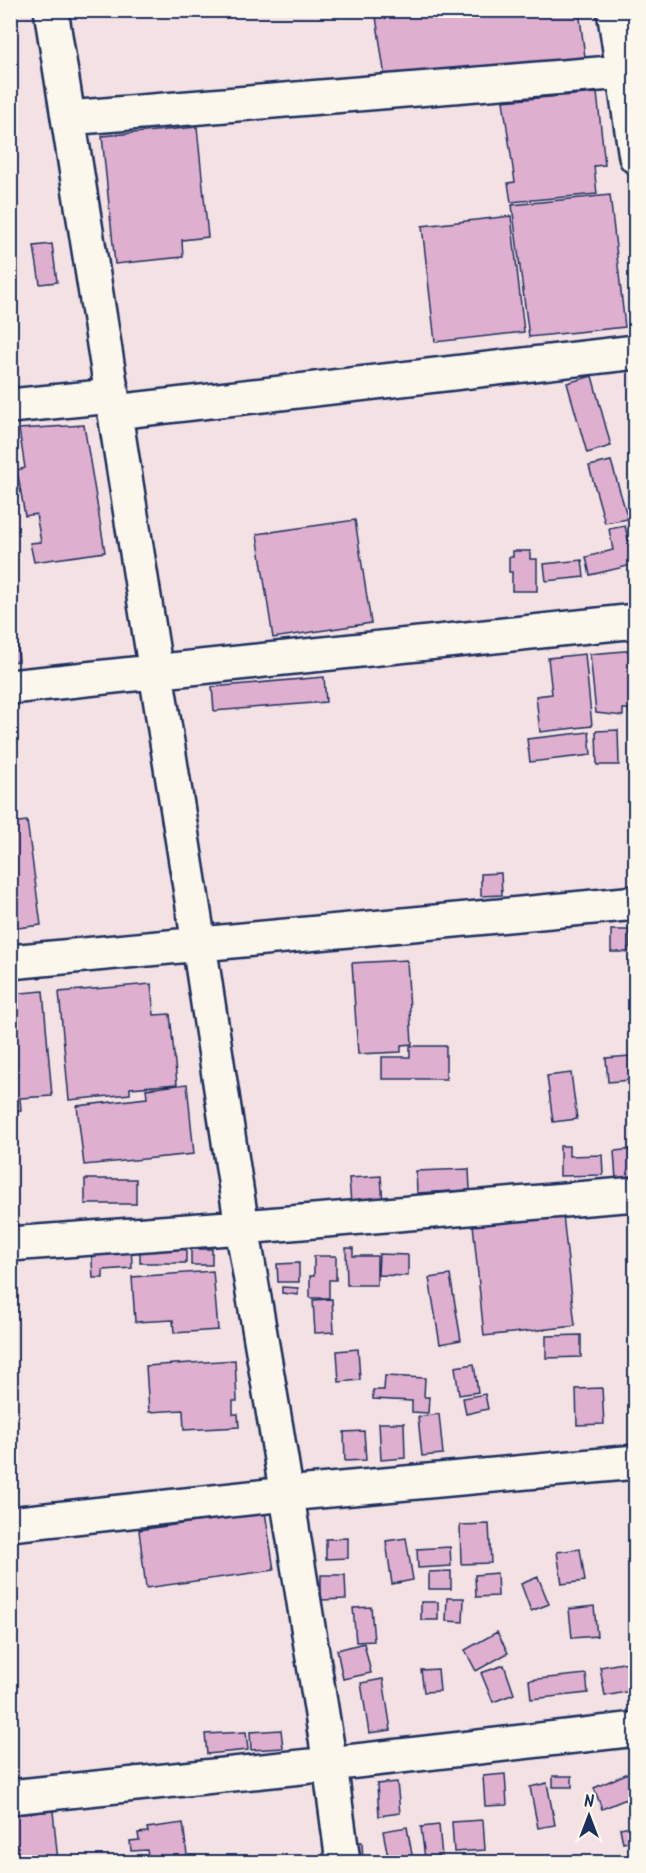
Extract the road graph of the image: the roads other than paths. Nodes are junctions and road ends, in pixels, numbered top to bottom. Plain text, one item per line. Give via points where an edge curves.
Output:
1 (51, 10) edge
2 (614, 10) edge
3 (623, 72) junction
4 (68, 118) junction
5 (636, 157) edge
6 (636, 352) edge
7 (113, 404) junction
8 (10, 406) edge
9 (636, 621) edge
10 (156, 671) junction
11 (10, 687) edge
12 (636, 903) edge
13 (199, 944) junction
14 (10, 962) edge
15 (636, 1194) edge
16 (242, 1227) junction
17 (10, 1244) edge
18 (636, 1462) edge
19 (286, 1494) junction
20 (10, 1524) edge
21 (636, 1729) edge
22 (330, 1764) junction
23 (10, 1797) edge
24 (343, 1863) edge

1 - 4 street
2 - 3 street
3 - 4 street
3 - 5 street
4 - 7 street
6 - 7 street
7 - 8 street
7 - 10 street
9 - 10 street
10 - 11 street
10 - 13 street
12 - 13 street
13 - 14 street
13 - 16 street
15 - 16 street
16 - 17 street
16 - 19 street
18 - 19 street
19 - 20 street
19 - 22 street
21 - 22 street
22 - 23 street
22 - 24 street

